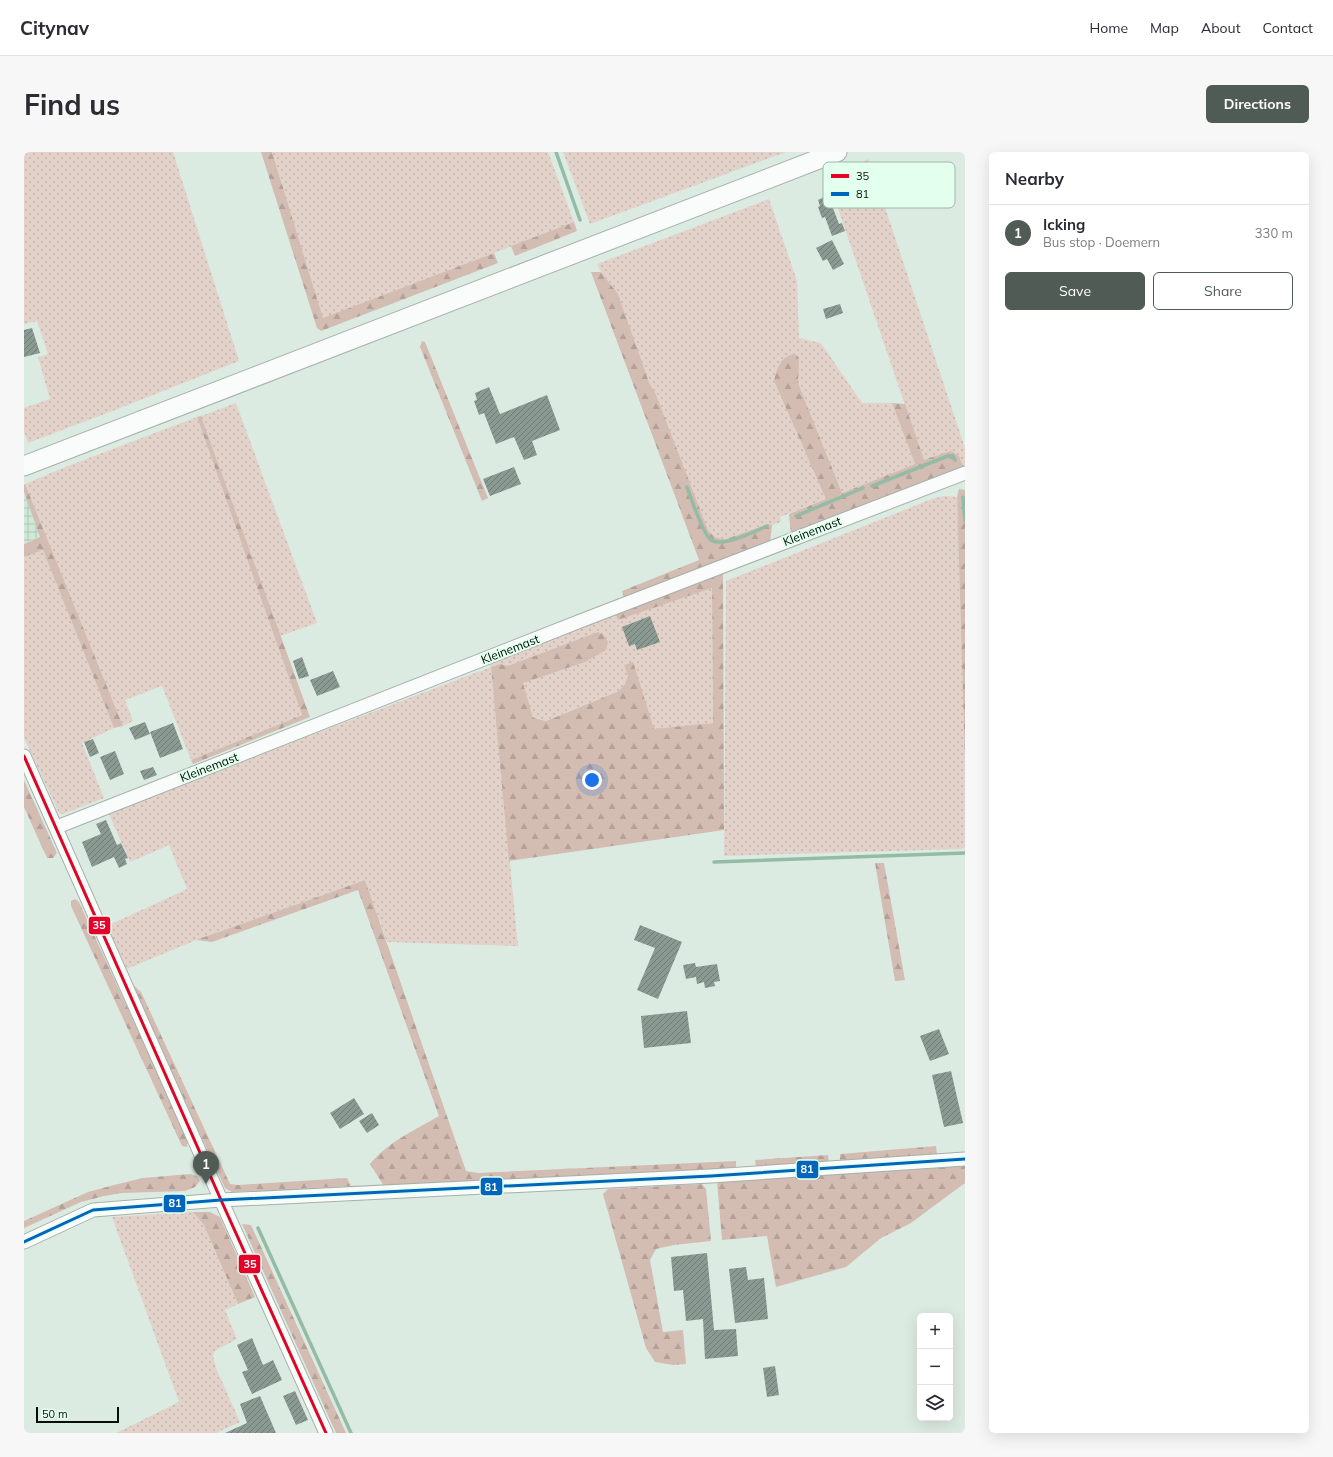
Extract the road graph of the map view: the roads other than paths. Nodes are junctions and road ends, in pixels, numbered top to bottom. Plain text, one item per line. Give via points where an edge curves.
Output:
1 (837, 152) edge
2 (24, 466) edge
3 (965, 472) edge
4 (24, 756) edge
5 (56, 827) junction
6 (965, 1159) edge
7 (221, 1200) junction
8 (24, 1242) edge
9 (326, 1433) edge

1 - 2 main road
3 - 5 street, Kleinemast
4 - 5 street
5 - 7 street
6 - 7 street via 711,1176
7 - 8 street via 93,1210
7 - 9 street

